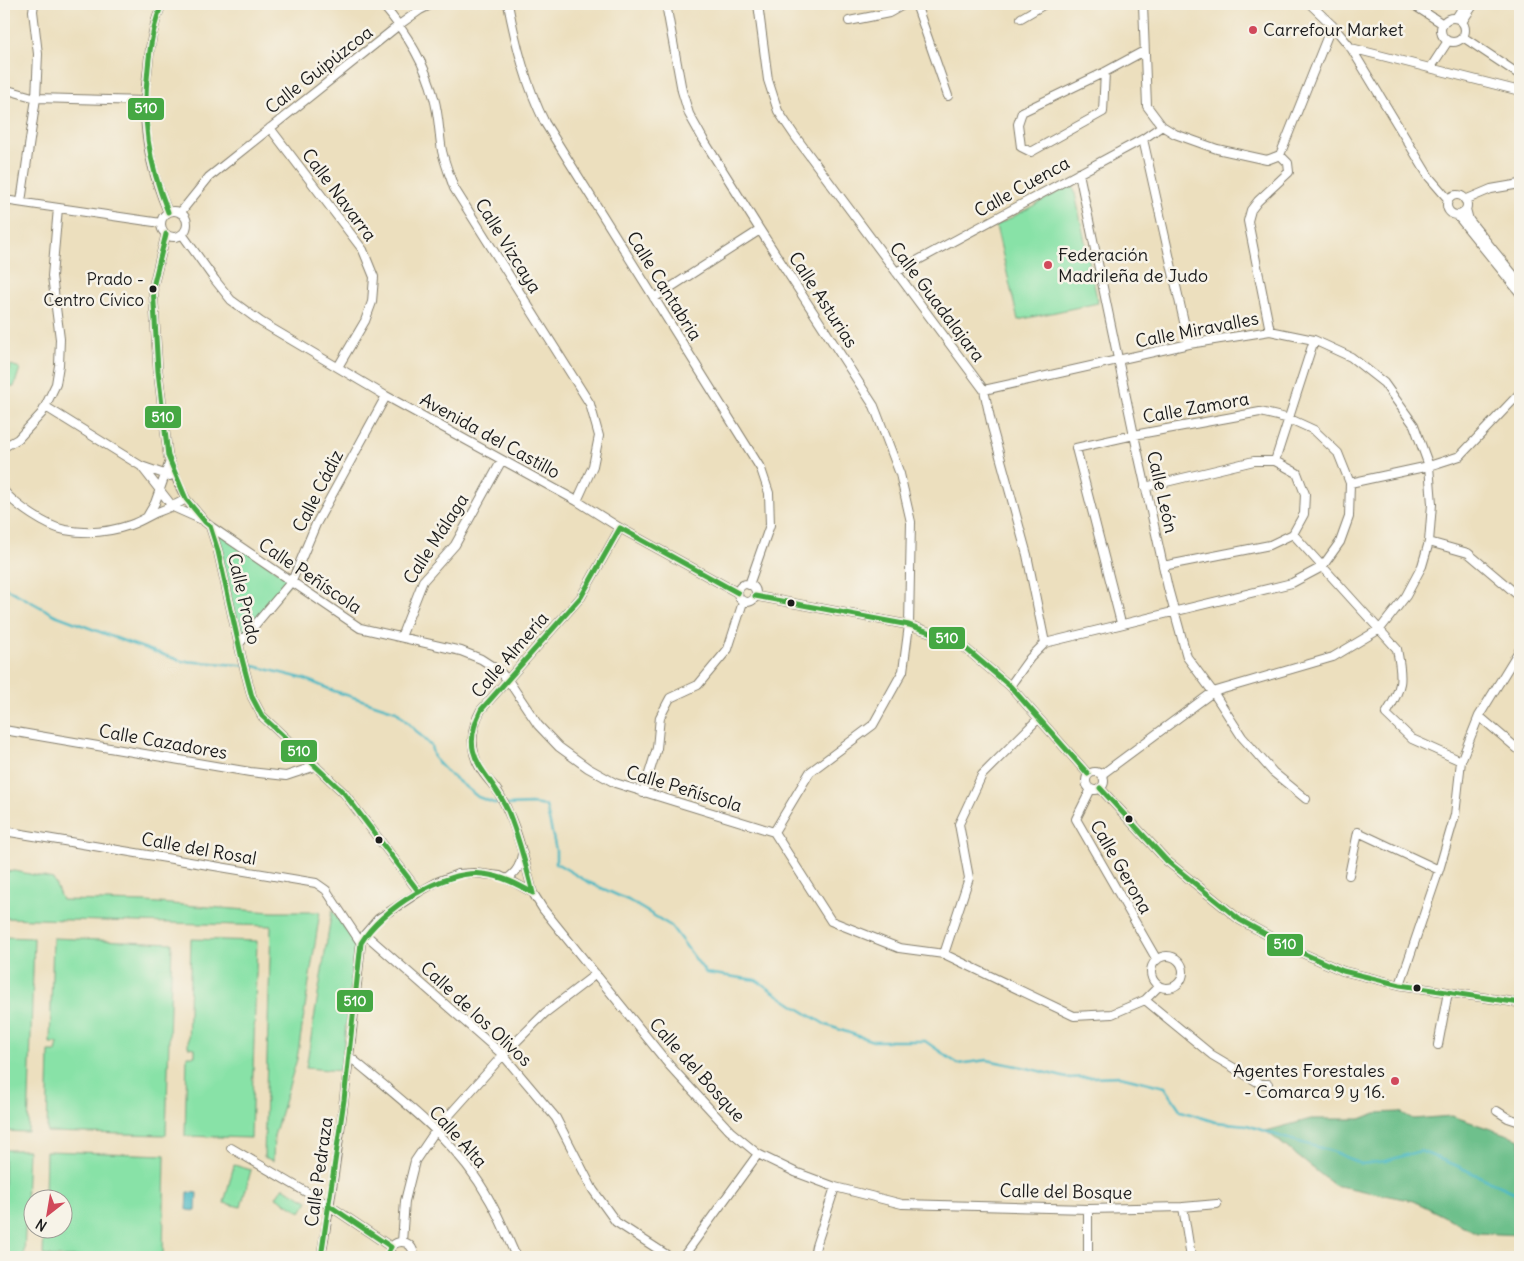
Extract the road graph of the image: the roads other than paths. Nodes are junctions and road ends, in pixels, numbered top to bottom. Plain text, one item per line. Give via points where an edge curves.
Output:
1 (34, 4) edge
2 (162, 4) edge
3 (382, 4) edge
4 (432, 4) edge
5 (508, 4) edge
6 (666, 4) edge
7 (758, 4) edge
8 (905, 4) edge
9 (916, 4) edge
10 (1044, 4) edge
11 (1143, 4) edge
12 (1412, 4) edge
13 (1465, 4) edge
14 (1474, 4) edge
15 (1314, 5) edge
16 (1022, 18) dead end
17 (1459, 20) junction
18 (849, 21) dead end
19 (1443, 24) junction
20 (399, 25) junction
21 (1332, 25) junction
22 (1463, 37) junction
23 (1448, 41) junction
24 (1351, 48) junction
25 (1144, 51) junction
26 (1431, 67) junction
27 (1105, 72) junction
28 (1520, 74) edge
29 (4, 90) edge
30 (1520, 91) edge
31 (948, 96) dead end
32 (36, 98) junction
33 (144, 101) junction
34 (1162, 126) junction
35 (270, 128) junction
36 (1143, 138) junction
37 (1280, 155) junction
38 (1079, 173) junction
39 (1520, 184) edge
40 (1448, 199) junction
41 (4, 200) edge
42 (1465, 200) junction
43 (21, 202) junction
44 (58, 208) junction
45 (1466, 210) junction
46 (168, 212) junction
47 (180, 212) junction
48 (1457, 215) junction
49 (161, 223) junction
50 (760, 230) junction
51 (166, 234) junction
52 (182, 234) junction
53 (896, 272) junction
54 (1520, 283) edge
55 (1520, 293) edge
56 (654, 298) junction
57 (1270, 331) junction
58 (1314, 340) junction
59 (1189, 344) junction
60 (1118, 360) junction
61 (338, 367) junction
62 (984, 390) junction
63 (1520, 393) edge
64 (386, 396) junction
65 (46, 407) junction
66 (1290, 419) junction
67 (1134, 434) junction
68 (4, 448) edge
69 (502, 460) junction
70 (170, 461) junction
71 (1275, 461) junction
72 (141, 466) junction
73 (1430, 466) junction
74 (166, 475) junction
75 (177, 480) junction
76 (1350, 483) junction
77 (1145, 486) junction
78 (160, 490) junction
79 (4, 491) edge
80 (186, 498) junction
81 (577, 501) junction
82 (173, 507) junction
83 (144, 518) junction
84 (207, 523) junction
85 (620, 528) junction
86 (1293, 534) junction
87 (1429, 542) junction
88 (1163, 566) junction
89 (1322, 567) junction
90 (292, 582) junction
91 (749, 585) junction
92 (738, 593) junction
93 (755, 596) junction
94 (1520, 596) edge
95 (743, 602) junction
96 (1175, 611) junction
97 (1121, 623) junction
98 (909, 625) junction
99 (1380, 629) junction
100 (401, 637) junction
101 (1045, 642) junction
102 (239, 644) junction
103 (1520, 649) edge
104 (508, 680) junction
105 (1010, 686) junction
106 (1213, 692) junction
107 (1480, 716) junction
108 (1038, 719) junction
109 (4, 730) edge
110 (1520, 751) edge
111 (1461, 761) junction
112 (316, 766) junction
113 (1088, 774) junction
114 (1101, 775) junction
115 (1100, 788) junction
116 (1091, 789) junction
117 (643, 793) junction
118 (1306, 799) dead end
119 (4, 831) edge
120 (774, 832) junction
121 (523, 852) junction
122 (1439, 870) junction
123 (528, 874) junction
124 (1350, 875) dead end
125 (515, 878) junction
126 (419, 892) junction
127 (533, 893) junction
128 (365, 934) junction
129 (361, 943) junction
130 (944, 954) junction
131 (1157, 960) junction
132 (596, 974) junction
133 (1400, 985) junction
134 (1159, 986) junction
135 (1448, 992) junction
136 (1145, 1000) junction
137 (1520, 1003) edge
138 (1438, 1046) dead end
139 (503, 1055) junction
140 (350, 1057) junction
141 (1268, 1084) dead end
142 (1497, 1111) dead end
143 (1520, 1122) edge
144 (436, 1130) junction
145 (231, 1148) dead end
146 (758, 1154) junction
147 (835, 1187) junction
148 (1217, 1204) dead end
149 (330, 1206) junction
150 (1183, 1207) junction
151 (1088, 1208) junction
152 (402, 1242) junction
153 (391, 1247) junction
154 (321, 1257) edge
155 (388, 1257) edge
156 (414, 1257) edge
157 (518, 1257) edge
158 (670, 1257) edge
159 (683, 1257) edge
160 (814, 1257) edge
161 (1088, 1257) edge
162 (1191, 1257) edge

1 - 32 street via 38,54
2 - 33 street via 154,26
3 - 20 street, Calle Vizcaya
4 - 20 street, Calle Guipúzcoa
5 - 56 street, Calle Cantabria via 523,69 542,117
6 - 50 street, Calle Asturias via 689,114
7 - 53 street, Calle Guadalajara via 768,80 778,111
8 - 18 street via 889,13
9 - 31 street
10 - 16 street
11 - 25 street
12 - 19 street
13 - 17 street
14 - 17 street
15 - 21 street
17 - 19 street via 1451,18
17 - 22 street via 1465,27
19 - 23 street via 1442,33
20 - 35 street, Calle Guipúzcoa
20 - 81 street, Calle Vizcaya via 431,86 442,153 454,188 590,404 599,436 594,466
21 - 24 street
21 - 37 street
22 - 23 street via 1456,42
22 - 28 street
23 - 26 street
24 - 26 street
24 - 40 street via 1429,176
25 - 27 street
25 - 34 street via 1147,106
26 - 30 street
27 - 27 street via 1022,112 1018,124 1021,148 1031,152 1103,112
29 - 32 street
32 - 33 street
32 - 43 street
33 - 46 street via 151,164
34 - 36 street, Calle Cuenca
34 - 37 street via 1217,149 1267,160
35 - 47 street, Calle Guipúzcoa via 209,177
35 - 61 street, Calle Navarra via 364,250 374,277 370,309
36 - 38 street, Calle Cuenca
36 - 59 street
37 - 57 street via 1288,163 1289,172 1258,201 1248,221
38 - 53 street, Calle Cuenca
38 - 60 street, Calle León
39 - 42 street via 1491,189
40 - 42 street via 1456,196
40 - 48 street via 1448,210
41 - 43 street
42 - 45 street
43 - 44 street
44 - 49 street
44 - 65 street via 52,276 60,339 59,365 56,384
45 - 48 street
45 - 54 street via 1469,220
46 - 47 street
46 - 49 street
47 - 52 street via 187,223
48 - 55 street
49 - 51 street
50 - 56 street
50 - 98 street, Calle Asturias via 874,406 900,474 911,522
51 - 52 street via 174,237
51 - 70 street, Calle Prado via 153,287 158,371
52 - 61 street, Avenida del Castillo via 231,300 261,322
53 - 62 street, Calle Guadalajara
56 - 91 street, Calle Cantabria via 761,469 770,493 770,524
57 - 58 street, Calle Miravalles
57 - 59 street, Calle Miravalles
58 - 66 street
58 - 73 street, Calle Miravalles via 1351,357 1384,383 1414,425
59 - 60 street, Calle Miravalles
60 - 62 street, Calle Miravalles
60 - 67 street, Calle León
61 - 64 street, Avenida del Castillo
62 - 101 street, Calle Guadalajara via 1027,555
63 - 73 street via 1460,456
64 - 69 street, Avenida del Castillo
64 - 90 street, Calle Cádiz via 316,524
65 - 68 street via 18,439
65 - 72 street
66 - 67 street, Calle Zamora via 1260,412
66 - 71 street
66 - 76 street, Calle Zamora via 1314,430 1338,453
67 - 77 street, Calle León
67 - 97 street, Calle Zamora via 1076,448
69 - 81 street, Avenida del Castillo
69 - 100 street, Calle Málaga via 455,545 423,580
70 - 74 street
70 - 75 street, Calle Prado
71 - 77 street via 1254,461
71 - 86 street via 1297,473 1305,494 1304,514
72 - 74 street
72 - 78 street
73 - 76 street
73 - 87 street, Calle Miravalles
74 - 75 street
74 - 78 street
75 - 80 street, Calle Prado
76 - 89 street, Calle Zamora via 1349,517 1340,542
77 - 88 street, Calle León
78 - 82 street
78 - 83 street via 152,511
79 - 83 street via 36,518 64,530 98,532 130,525
80 - 82 street
80 - 84 street, Calle Prado
81 - 85 street, Avenida del Castillo
82 - 83 street
82 - 84 street
84 - 90 street, Calle Peñíscola
84 - 102 street, Calle Prado via 218,551
85 - 92 street, Avenida del Castillo
85 - 104 street, Calle Almería via 581,597
86 - 88 street via 1270,545
86 - 89 street
87 - 94 street via 1468,553
87 - 99 street, Calle Miravalles via 1422,566 1406,596
88 - 96 street, Calle León
89 - 96 street, Calle Zamora via 1292,582
89 - 99 street
90 - 100 street, Calle Peñíscola via 360,628
90 - 102 street, Calle Cádiz
91 - 92 street via 742,586
91 - 93 street via 754,588
92 - 95 street
93 - 95 street via 749,602
93 - 98 street
95 - 117 street via 728,649 698,684 670,698 660,717 657,748
96 - 97 street, Calle Zamora
96 - 106 street, Calle León via 1186,657
97 - 101 street, Calle Zamora
98 - 105 street via 958,642
98 - 120 street, Calle Asturias via 903,671 873,725 810,772
99 - 106 street, Calle Miravalles via 1333,657
99 - 111 street via 1397,649 1402,672 1398,695 1386,714 1412,739
100 - 104 street, Calle Peñíscola via 481,659
101 - 105 street
102 - 112 street, Calle Prado via 252,697 262,716
103 - 107 street
104 - 117 street, Calle Peñíscola via 538,725 559,747 615,783
104 - 121 street, Calle Almería via 474,722 473,751 480,768 498,791
105 - 108 street
106 - 114 street, Calle Miravalles
106 - 118 street, Calle León via 1242,737 1273,772
107 - 110 street
107 - 111 street
108 - 113 street
108 - 130 street via 982,775 960,824 969,878
109 - 112 street, Calle Cazadores via 250,772 286,776
111 - 122 street via 1455,815
112 - 126 street, Calle Prado via 344,793
113 - 114 street via 1096,772
113 - 116 street via 1086,786
114 - 115 street via 1104,780
115 - 116 street
115 - 133 street via 1168,861 1240,920 1342,971
116 - 131 street, Calle Gerona via 1076,820
117 - 120 street, Calle Peñíscola
119 - 129 street, Calle del Rosal via 316,884 326,890
120 - 130 street via 831,921 899,948
121 - 123 street, Calle Almería
121 - 125 street
122 - 124 street via 1358,832
122 - 133 street
123 - 125 street via 524,869
123 - 125 street via 527,884
123 - 127 street, Calle Almería
125 - 126 street, Calle del Bosque via 458,874
125 - 127 street, Calle del Bosque
126 - 128 street, Calle del Bosque via 378,919
127 - 132 street, Calle del Bosque
128 - 129 street, Calle del Bosque
128 - 139 street, Calle de los Olivos
129 - 140 street, Calle Pedraza
130 - 136 street via 1074,1016 1112,1014
131 - 134 street via 1151,973
131 - 134 street via 1170,956 1181,964 1183,970 1182,977 1172,987
132 - 139 street via 545,1013
132 - 146 street, Calle del Bosque via 698,1098 730,1132
133 - 135 street
134 - 136 street
135 - 137 street
135 - 138 street
136 - 141 street via 1212,1055 1261,1084
139 - 144 street
139 - 158 street, Calle de los Olivos via 556,1118 593,1190 616,1222
140 - 144 street, Calle Alta
140 - 149 street, Calle Pedraza
142 - 143 street
144 - 152 street via 415,1161 405,1201
144 - 157 street, Calle Alta via 489,1198
145 - 149 street
146 - 147 street, Calle del Bosque
146 - 159 street
147 - 151 street, Calle del Bosque via 902,1204
147 - 160 street
148 - 150 street, Calle del Bosque
149 - 153 street
149 - 154 street, Calle Pedraza
150 - 151 street, Calle del Bosque
150 - 162 street
151 - 161 street
152 - 153 street
152 - 156 street via 412,1247
153 - 155 street

